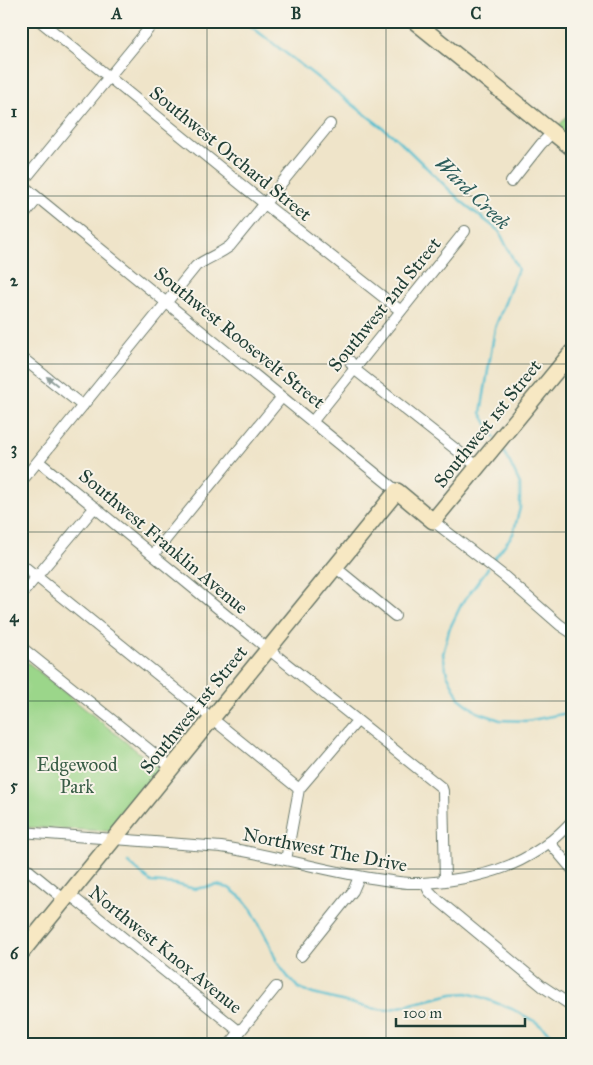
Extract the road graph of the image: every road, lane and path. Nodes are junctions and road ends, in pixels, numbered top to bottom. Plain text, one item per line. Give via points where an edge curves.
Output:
1 (40, 21) edge
2 (155, 21) edge
3 (414, 21) edge
4 (108, 77) junction
5 (330, 124) dead end
6 (553, 132) junction
7 (572, 148) edge
8 (511, 182) dead end
9 (21, 184) edge
10 (38, 198) junction
11 (265, 204) junction
12 (21, 219) edge
13 (465, 231) dead end
14 (166, 303) junction
15 (401, 311) junction
16 (572, 352) edge
17 (21, 357) edge
18 (352, 365) junction
19 (282, 397) junction
20 (83, 406) junction
21 (312, 422) junction
22 (38, 460) junction
23 (482, 461) junction
24 (21, 482) edge
25 (397, 491) junction
26 (95, 507) junction
27 (433, 521) junction
28 (153, 555) junction
29 (21, 564) edge
30 (335, 567) junction
31 (37, 576) junction
32 (21, 595) edge
33 (395, 616) dead end
34 (572, 633) edge
35 (21, 647) edge
36 (267, 649) junction
37 (212, 718) junction
38 (357, 721) junction
39 (172, 768) junction
40 (299, 789) junction
41 (572, 821) edge
42 (21, 832) edge
43 (114, 840) junction
44 (549, 842) junction
45 (286, 860) junction
46 (21, 864) edge
47 (572, 869) edge
48 (359, 877) junction
49 (445, 881) junction
50 (425, 883) junction
51 (67, 897) junction
52 (21, 953) edge
53 (301, 956) dead end
54 (276, 987) dead end
55 (572, 1006) edge
56 (240, 1032) junction
57 (230, 1044) edge

1 - 4 street, Southwest Orchard Street
2 - 4 street
3 - 6 street
4 - 9 street
4 - 11 street, Southwest Orchard Street
5 - 11 street
6 - 7 street
6 - 8 street
9 - 10 street, Southwest Roosevelt Street
10 - 12 street
10 - 14 street, Southwest Roosevelt Street
11 - 14 street via 230,246 196,266
11 - 15 street, Southwest Orchard Street
13 - 15 street, Southwest 2nd Street
14 - 19 street, Southwest Roosevelt Street
14 - 20 street
15 - 18 street, Southwest 2nd Street
16 - 23 street, Southwest 1st Street
20 -> 17 street
18 - 21 street, Southwest 2nd Street
18 - 23 street
19 - 21 street, Southwest Roosevelt Street
19 - 28 street
20 - 22 street
21 - 25 street, Southwest Roosevelt Street
22 - 24 street
22 - 26 street, Southwest Franklin Avenue
23 - 27 street, Southwest 1st Street
25 - 27 street, Southwest Roosevelt Street
25 - 30 street, Southwest 1st Street
26 - 28 street, Southwest Franklin Avenue
26 - 31 street
27 - 34 street
28 - 36 street, Southwest Franklin Avenue
29 - 31 street
30 - 33 street
30 - 36 street, Southwest 1st Street
31 - 32 street
31 - 37 street
35 - 39 street
36 - 37 street, Southwest 1st Street
36 - 38 street, Southwest Franklin Avenue
37 - 39 street, Southwest 1st Street
37 - 40 street
38 - 40 street
38 - 49 street, Southwest Franklin Avenue via 442,788
39 - 43 street, Southwest 1st Street
40 - 45 street
41 - 44 street, Northwest The Drive
42 - 43 street, Northwest The Drive
43 - 45 street, Northwest The Drive via 221,847
43 - 51 street, Southwest 1st Street
44 - 47 street
44 - 49 street, Northwest The Drive via 501,870
45 - 48 street, Northwest The Drive
46 - 51 street, Northwest Knox Avenue
48 - 50 street, Northwest The Drive
48 - 53 street via 353,891
49 - 50 street, Northwest The Drive
50 - 55 street via 438,900 542,986
51 - 52 street, Southwest 1st Street
51 - 56 street, Northwest Knox Avenue
54 - 56 street
56 - 57 street

